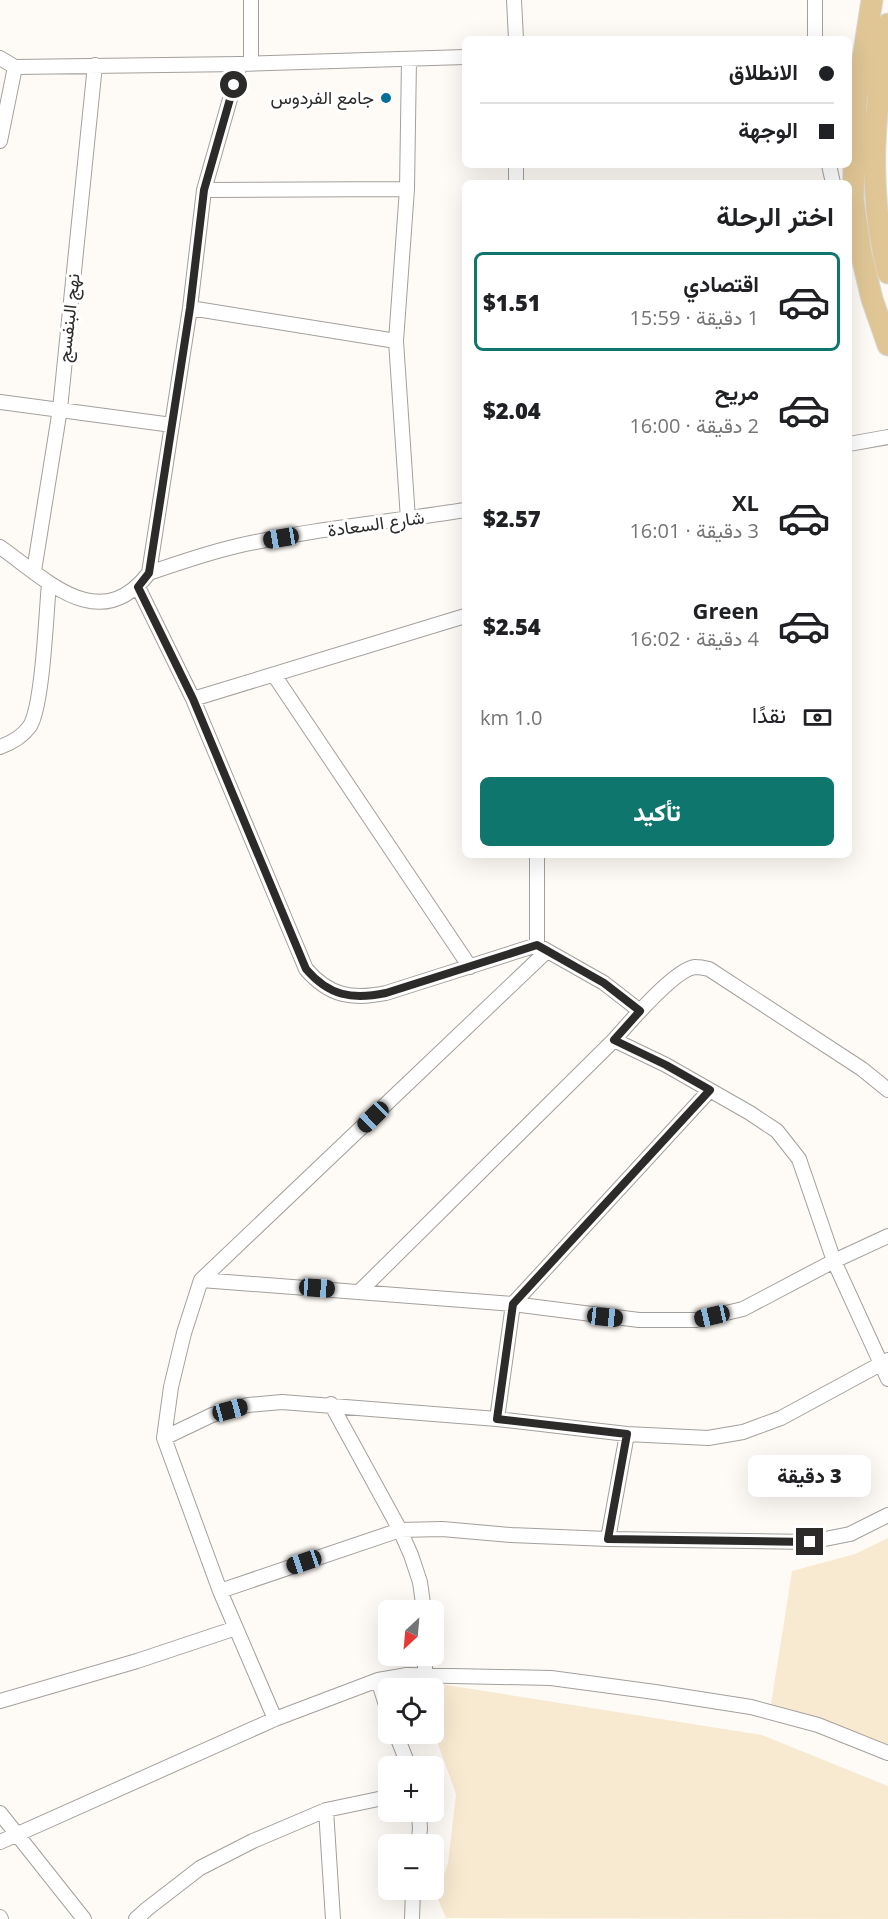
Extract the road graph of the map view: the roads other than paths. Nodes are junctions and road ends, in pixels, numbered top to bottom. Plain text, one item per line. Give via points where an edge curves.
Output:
1 (251, 0) edge
2 (514, 0) edge
3 (815, 0) edge
4 (872, 0) edge
5 (888, 24) edge
6 (516, 36) edge
7 (815, 36) edge
8 (462, 57) edge
9 (0, 58) edge
10 (409, 59) junction
11 (246, 64) junction
12 (95, 65) junction
13 (15, 67) junction
14 (0, 141) edge
15 (407, 189) junction
16 (204, 190) junction
17 (852, 233) edge
18 (861, 253) junction
19 (888, 273) edge
20 (190, 308) junction
21 (396, 341) junction
22 (888, 345) edge
23 (0, 402) edge
24 (60, 409) junction
25 (172, 425) junction
26 (888, 437) edge
27 (852, 443) edge
28 (462, 510) edge
29 (408, 519) junction
30 (0, 547) edge
31 (34, 571) junction
32 (149, 573) junction
33 (49, 584) junction
34 (138, 587) junction
35 (462, 617) edge
36 (274, 675) junction
37 (193, 699) junction
38 (0, 747) edge
39 (537, 858) edge
40 (542, 948) junction
41 (470, 967) junction
42 (640, 1011) junction
43 (614, 1040) junction
44 (710, 1090) junction
45 (888, 1090) edge
46 (888, 1236) edge
47 (834, 1261) junction
48 (201, 1280) junction
49 (360, 1291) junction
50 (513, 1304) junction
51 (884, 1362) edge
52 (888, 1379) edge
53 (331, 1404) junction
54 (497, 1419) junction
55 (627, 1434) junction
56 (164, 1438) junction
57 (888, 1515) edge
58 (400, 1530) junction
59 (608, 1539) junction
60 (220, 1591) junction
61 (422, 1600) edge
62 (236, 1628) junction
63 (425, 1666) edge
64 (425, 1675) junction
65 (390, 1678) edge
66 (378, 1680) edge
67 (0, 1701) edge
68 (275, 1719) junction
69 (888, 1753) edge
70 (378, 1799) edge
71 (326, 1810) junction
72 (0, 1813) edge
73 (17, 1834) junction
74 (0, 1842) edge
75 (413, 1900) edge
76 (84, 1919) edge
77 (136, 1919) edge
78 (333, 1919) edge
79 (412, 1919) edge

1 - 11 street
2 - 6 street
3 - 7 street
4 - 18 main road via 856,103 854,146 853,200
5 - 19 main road via 875,119 874,163 881,245
8 - 10 street
9 - 13 street
10 - 11 street
10 - 15 street
11 - 12 street
11 - 16 street
12 - 13 street
12 - 24 street, نهج البنفسج
13 - 14 street
15 - 16 street
15 - 21 street
16 - 20 street
17 - 18 street
18 - 22 main road
20 - 21 street
20 - 25 street
21 - 29 street
23 - 24 street
24 - 25 street
24 - 31 street, نهج البنفسج
25 - 32 street
26 - 27 street
28 - 29 street, شارع السعادة
29 - 32 street, شارع السعادة via 238,546
30 - 31 street
31 - 33 street
32 - 34 street
33 - 34 street via 92,602 116,599
33 - 38 street via 38,703 30,726
34 - 37 street
35 - 36 street
36 - 37 street
36 - 41 street
37 - 41 street via 306,969 318,983 351,997 368,997
39 - 40 street
40 - 41 street
40 - 42 street via 604,983
40 - 48 street
42 - 43 street
42 - 45 street via 686,970 709,969
43 - 44 street
43 - 49 street
44 - 47 street via 777,1131 799,1159
44 - 50 street
46 - 47 street
47 - 50 street via 743,1309 696,1320 639,1320
47 - 51 street
48 - 49 street
48 - 56 street via 181,1344
49 - 50 street
50 - 54 street
51 - 52 street
51 - 55 street via 781,1418 743,1432 708,1438
53 - 54 street
53 - 56 street via 282,1402 248,1406 212,1415
53 - 58 street
54 - 55 street
55 - 59 street
56 - 60 street
57 - 59 street via 850,1534 810,1542
58 - 59 street
58 - 60 street
58 - 61 street via 420,1582
60 - 62 street
62 - 67 street
62 - 68 street
63 - 64 street
64 - 65 street
64 - 69 street via 551,1678 751,1707 818,1725
66 - 68 street
68 - 73 street
70 - 71 street
71 - 77 street via 200,1869
71 - 78 street
72 - 73 street
73 - 74 street
73 - 76 street
75 - 79 street

